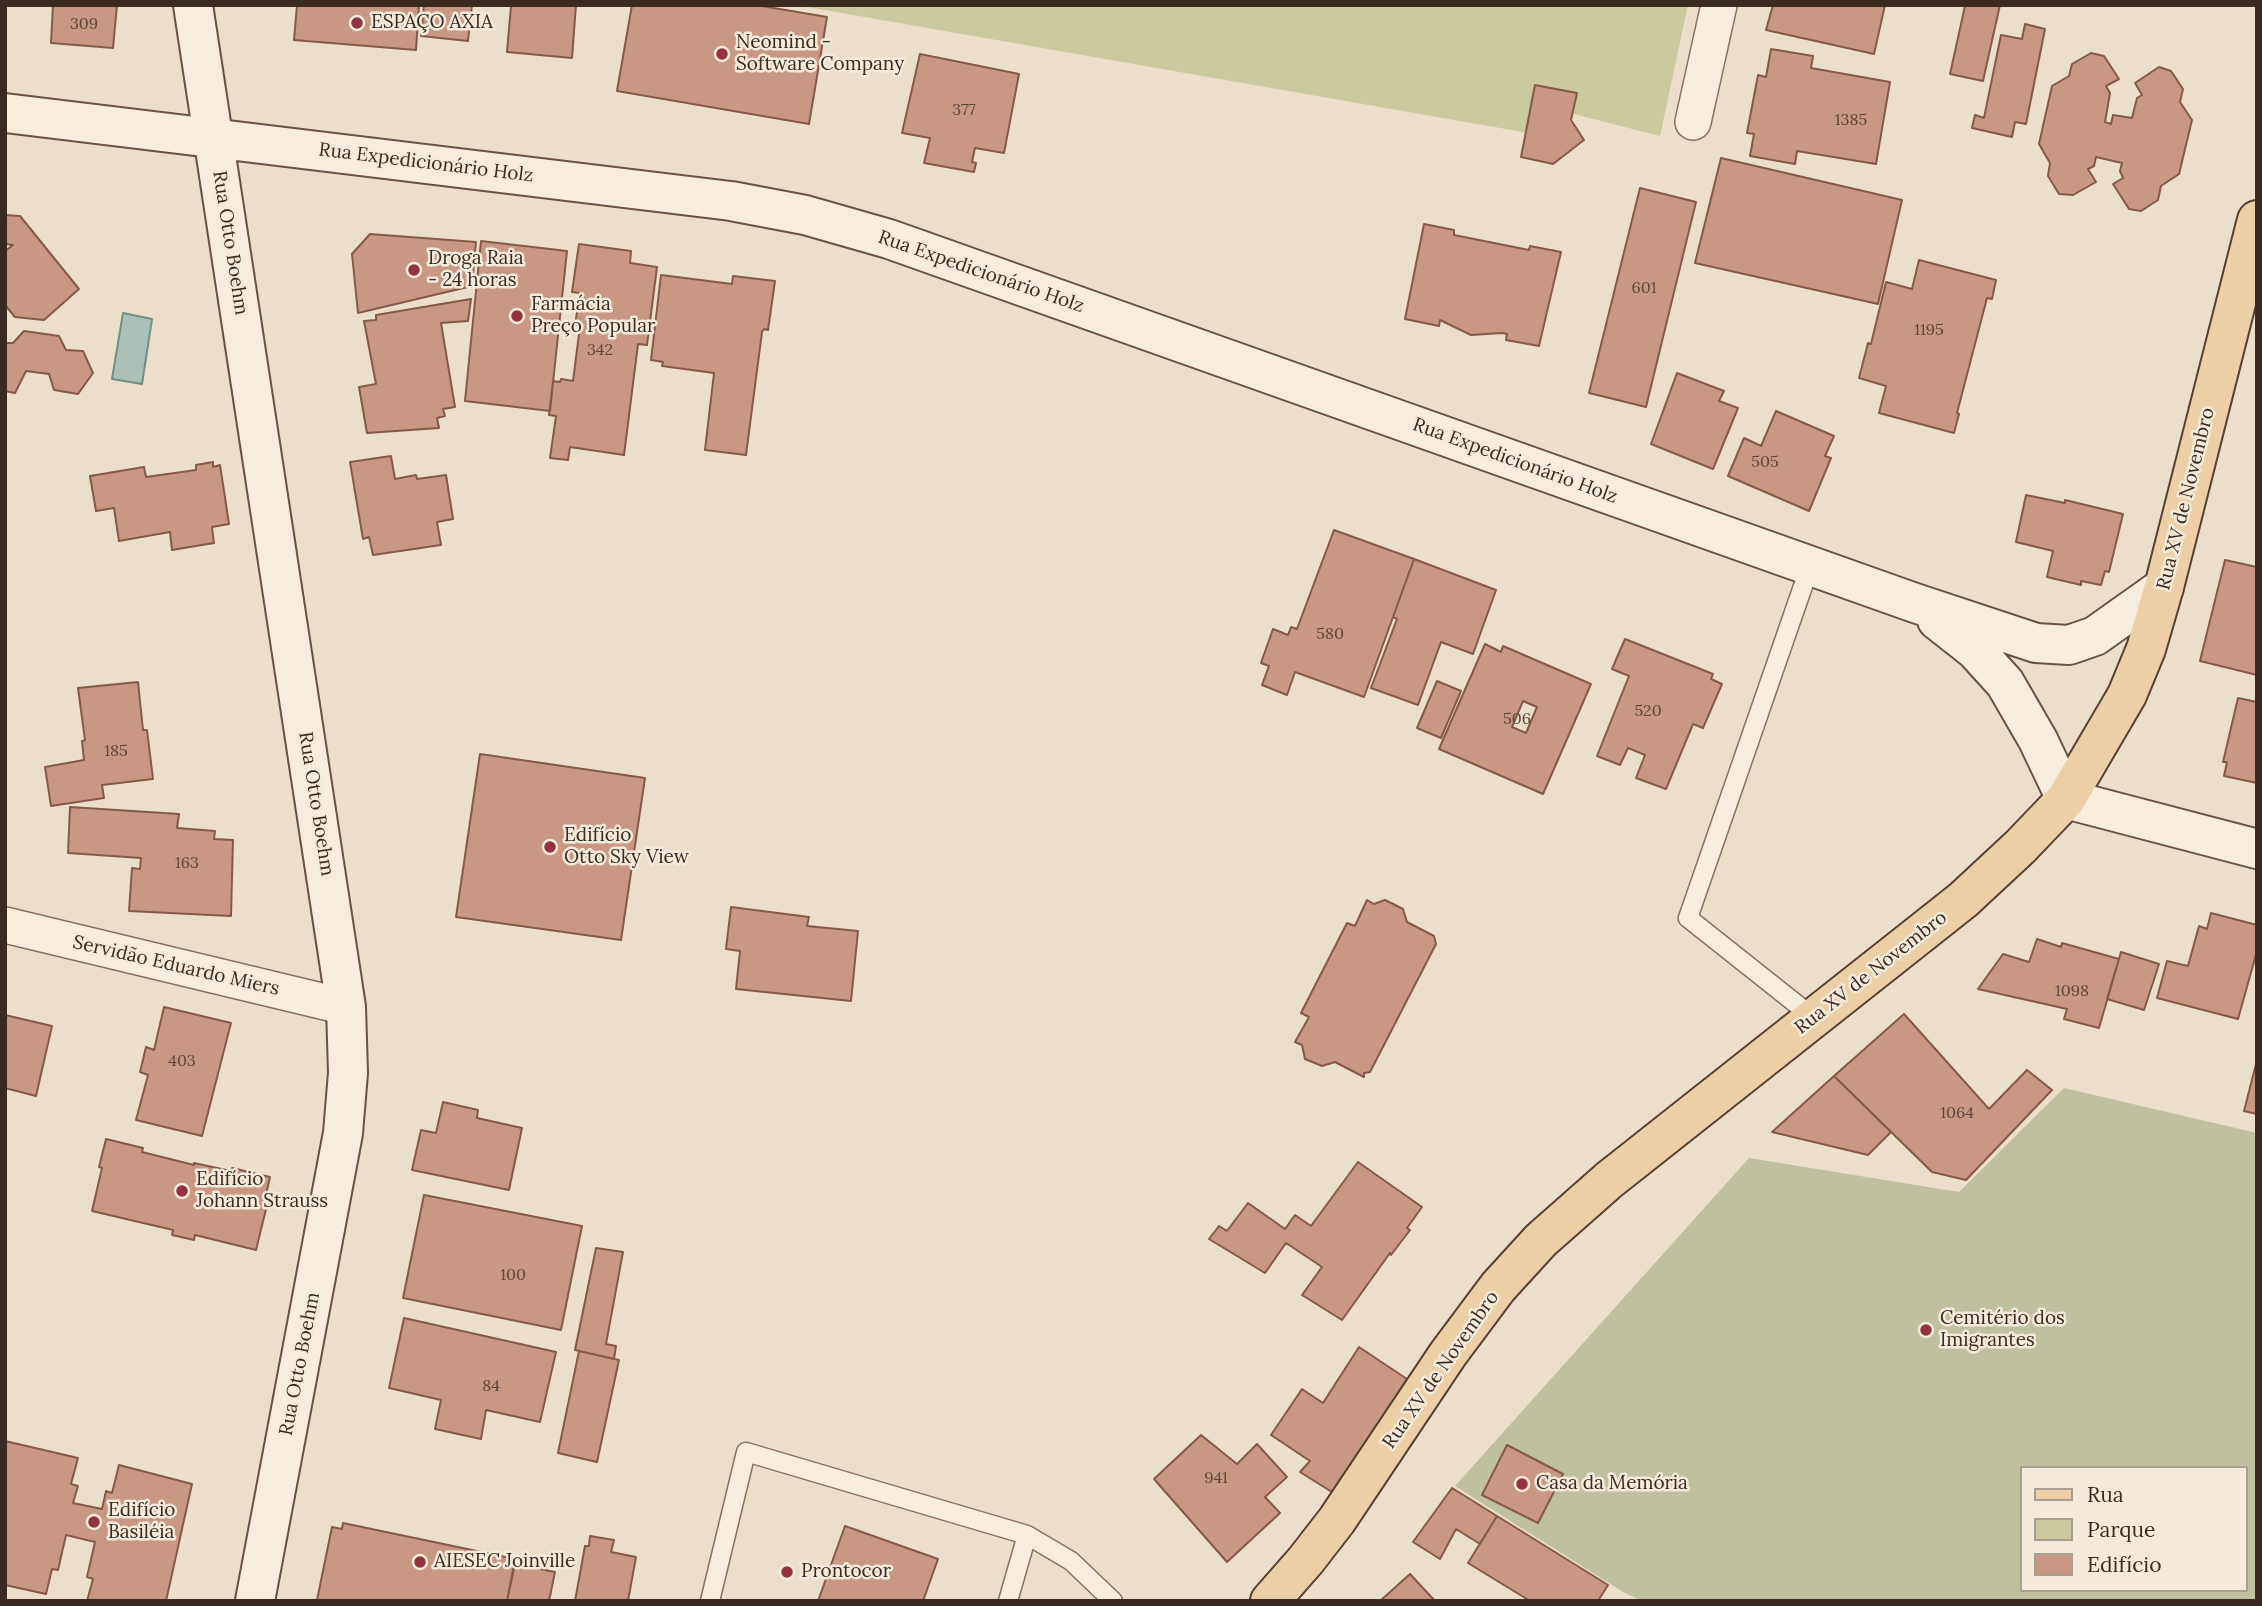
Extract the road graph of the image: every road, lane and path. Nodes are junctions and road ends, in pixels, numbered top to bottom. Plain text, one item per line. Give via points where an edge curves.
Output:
1 (193, 5) edge
2 (1719, 5) edge
3 (5, 113) edge
4 (1693, 122) dead end
5 (213, 137) junction
6 (2257, 220) edge
7 (1810, 566) junction
8 (2164, 587) junction
9 (1915, 603) junction
10 (2066, 799) junction
11 (2257, 849) edge
12 (5, 925) edge
13 (346, 1007) junction
14 (1814, 1018) junction
15 (1027, 1535) junction
16 (255, 1601) edge
17 (710, 1601) edge
18 (1007, 1601) edge
19 (1113, 1601) edge
20 (1270, 1601) edge

1 - 5 main road, Rua Otto Boehm
2 - 4 street
3 - 5 main road, Rua Expedicionário Holz
5 - 7 main road, Rua Expedicionário Holz via 731,201 805,215 889,239
5 - 13 main road, Rua Otto Boehm
6 - 8 main road, Rua XV de Novembro
7 - 9 main road, Rua Expedicionário Holz
7 - 14 lane via 1688,918
8 - 9 main road, Rua Expedicionário Holz via 2095,636 2068,645 2036,643
8 - 10 main road, Rua XV de Novembro via 2127,695
9 - 10 main road, Rua Expedicionário Holz via 1975,650 2005,683
10 - 11 main road
10 - 14 main road, Rua XV de Novembro via 1964,900
12 - 13 street, Servidão Eduardo Miers
13 - 16 main road, Rua Otto Boehm via 348,1073 343,1133
14 - 20 main road, Rua XV de Novembro via 1609,1180 1541,1240 1498,1287 1337,1520
15 - 17 lane via 746,1451
15 - 18 lane
15 - 19 lane via 1071,1561

